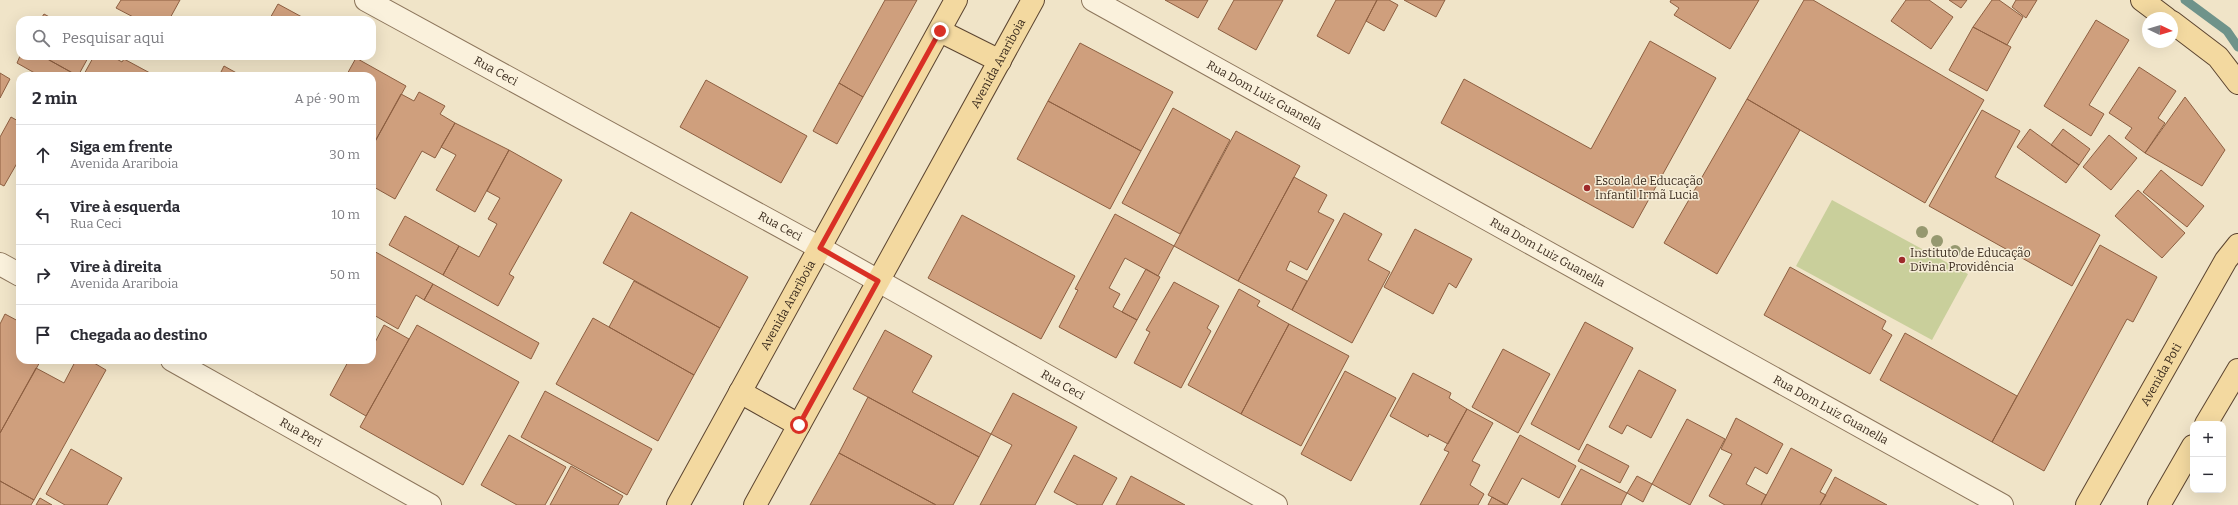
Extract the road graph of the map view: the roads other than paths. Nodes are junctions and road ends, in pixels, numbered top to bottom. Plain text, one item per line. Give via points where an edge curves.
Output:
1 (366, 0) edge
2 (956, 0) edge
3 (1033, 0) edge
4 (1093, 0) edge
5 (2142, 0) edge
6 (2158, 12) edge
7 (2178, 27) edge
8 (940, 31) junction
9 (1000, 61) junction
10 (2238, 83) edge
11 (2238, 245) edge
12 (820, 248) junction
13 (0, 264) edge
14 (16, 273) edge
15 (878, 281) junction
16 (179, 364) edge
17 (2238, 370) edge
18 (740, 392) junction
19 (2208, 421) edge
20 (799, 425) junction
21 (2190, 451) edge
22 (430, 505) edge
23 (678, 505) edge
24 (755, 505) edge
25 (1276, 505) edge
26 (2002, 505) edge
27 (2087, 505) edge
28 (2159, 505) edge

1 - 12 street, Rua Ceci
2 - 8 main road, Avenida Arariboia
3 - 9 main road, Avenida Arariboia
4 - 26 street, Rua Dom Luiz Guanella
5 - 6 main road
7 - 10 main road via 2218,57
8 - 9 main road
8 - 12 main road, Avenida Arariboia
9 - 15 main road, Avenida Arariboia
11 - 27 main road, Avenida Poti via 2226,260
12 - 15 street, Rua Ceci
12 - 18 main road, Avenida Arariboia
13 - 14 street
15 - 20 main road, Avenida Arariboia
15 - 25 street, Rua Ceci
16 - 22 street, Rua Peri
17 - 19 main road
18 - 20 main road
18 - 23 main road, Avenida Arariboia
20 - 24 main road, Avenida Arariboia
21 - 28 main road

